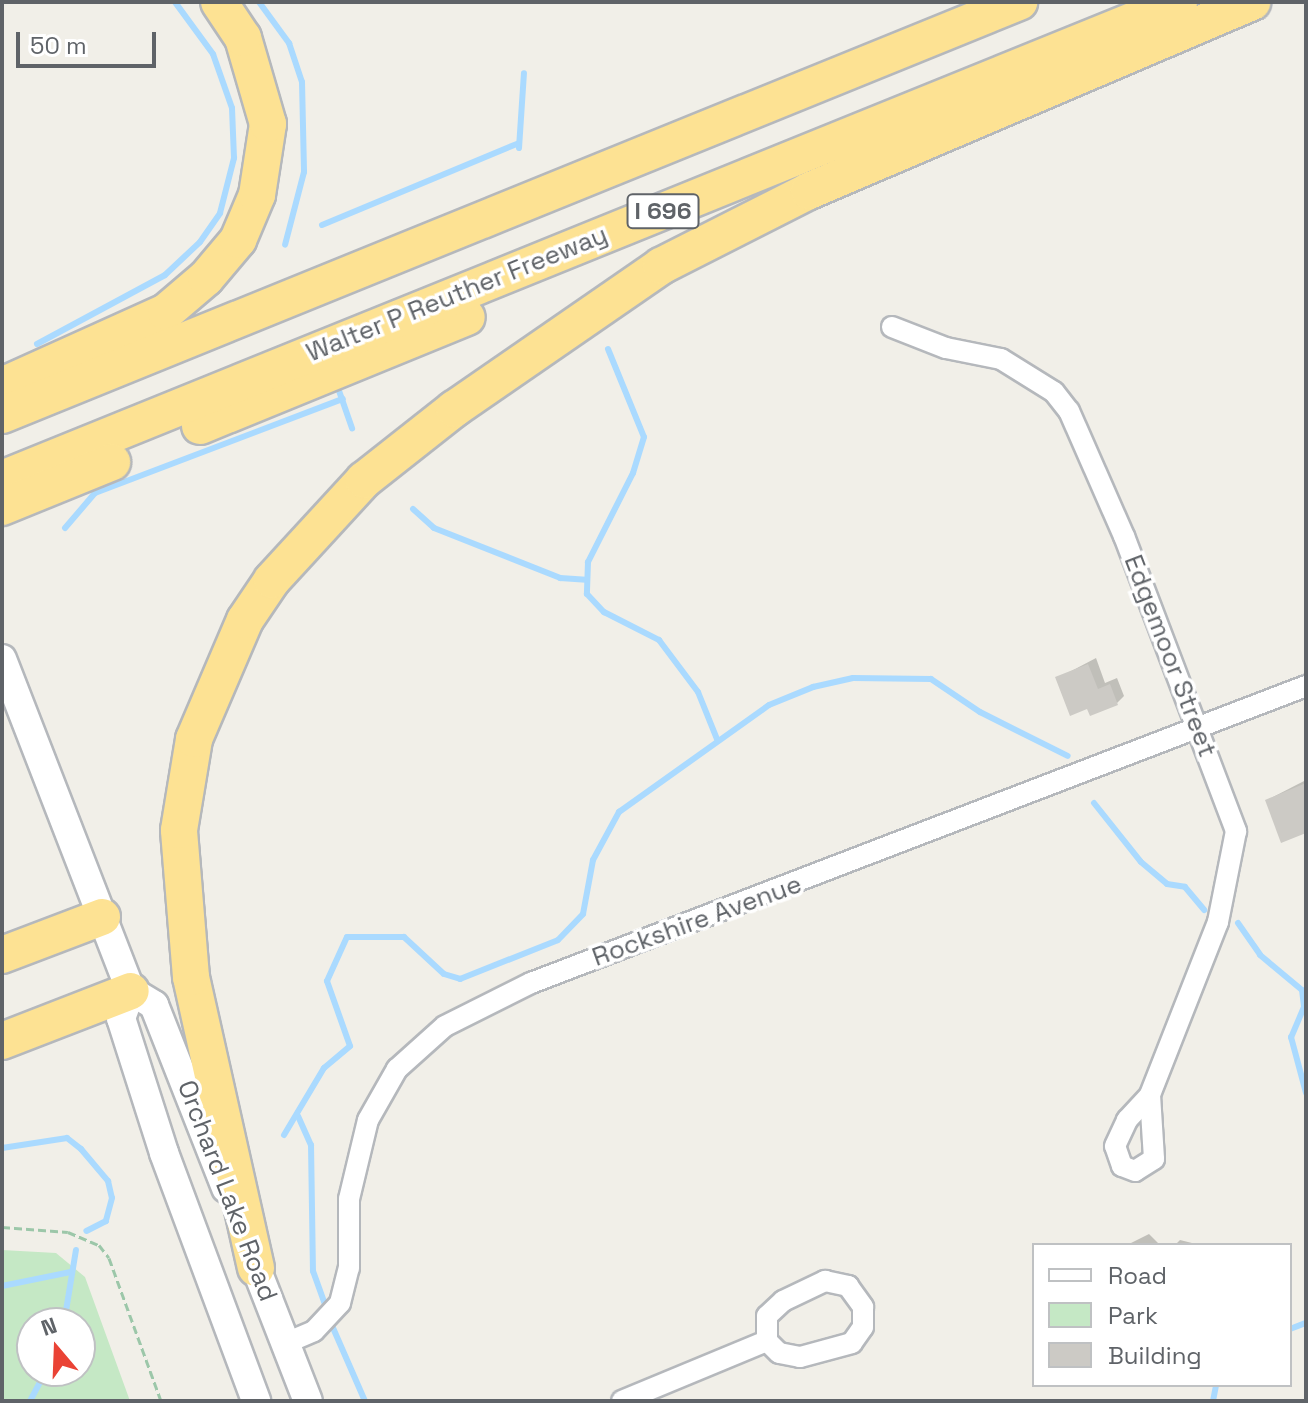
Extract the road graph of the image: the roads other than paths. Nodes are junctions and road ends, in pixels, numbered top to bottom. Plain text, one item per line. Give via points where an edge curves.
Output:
1 (219, 2) edge
2 (1019, 2) edge
3 (1179, 2) edge
4 (1252, 2) edge
5 (634, 223) junction
6 (892, 327) dead end
7 (2, 386) edge
8 (2, 415) edge
9 (2, 479) edge
10 (2, 507) edge
11 (2, 659) edge
12 (1306, 686) edge
13 (1199, 728) junction
14 (102, 917) junction
15 (2, 955) edge
16 (131, 991) junction
17 (2, 1041) edge
18 (1150, 1095) dead end
19 (262, 1282) junction
20 (223, 1312) junction
21 (767, 1341) junction
22 (286, 1343) junction
23 (256, 1401) edge
24 (308, 1401) edge
25 (622, 1401) edge

1 - 7 highway via 243,38 268,124 257,195 238,240 206,278 166,312
2 - 8 highway, I 696
3 - 5 highway, Walter P Reuther Freeway / I 696
4 - 19 highway via 809,191 661,266 454,409 364,480 279,571 245,620 194,739 179,830 191,977
5 - 9 highway, Walter P Reuther Freeway / I 696
5 - 10 highway via 481,311
6 - 13 street, Edgemoor Street via 946,348 1001,359 1054,392 1069,411
11 - 14 main road, Orchard Lake Road
12 - 13 street, Rockshire Avenue
13 - 18 street, Edgemoor Street via 1236,831 1218,922
13 - 22 street, Rockshire Avenue via 531,983 445,1026 397,1069 368,1120 351,1186 349,1268 340,1303 314,1331
14 - 15 highway
14 - 16 main road, Orchard Lake Road
16 - 17 highway
16 - 19 main road, Orchard Lake Road via 154,1005
16 - 20 main road, Orchard Lake Road via 121,1018
19 - 20 main road via 235,1278 227,1283
19 - 22 main road, Orchard Lake Road
20 - 23 main road, Orchard Lake Road
21 - 21 street via 779,1353 800,1357 852,1343 863,1327 863,1307 848,1286 825,1281 783,1301 767,1316
21 - 25 street
22 - 24 main road, Orchard Lake Road

